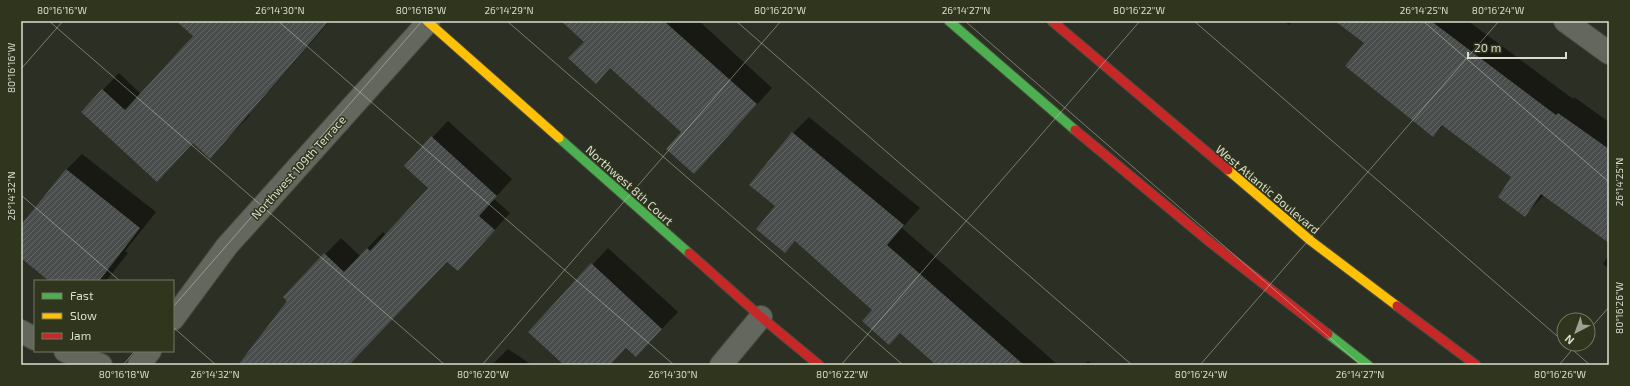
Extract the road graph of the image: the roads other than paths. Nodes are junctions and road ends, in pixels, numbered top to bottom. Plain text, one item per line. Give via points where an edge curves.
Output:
1 (428, 21) edge
2 (949, 21) edge
3 (1052, 21) edge
4 (1565, 21) edge
5 (1609, 53) edge
6 (761, 317) junction
7 (174, 318) edge
8 (21, 331) edge
9 (34, 338) edge
10 (68, 352) edge
11 (149, 352) edge
12 (101, 365) edge
13 (139, 365) edge
14 (721, 365) edge
15 (819, 365) edge
16 (1368, 365) edge
17 (1476, 365) edge

1 - 6 main road, Northwest 8th Court
1 - 7 street, Northwest 109th Terrace via 227,246
2 - 16 main road via 1211,243
3 - 17 main road, West Atlantic Boulevard via 1311,241
4 - 5 street
6 - 14 street
6 - 15 main road, Northwest 8th Court
8 - 9 street
10 - 12 street
11 - 13 street

